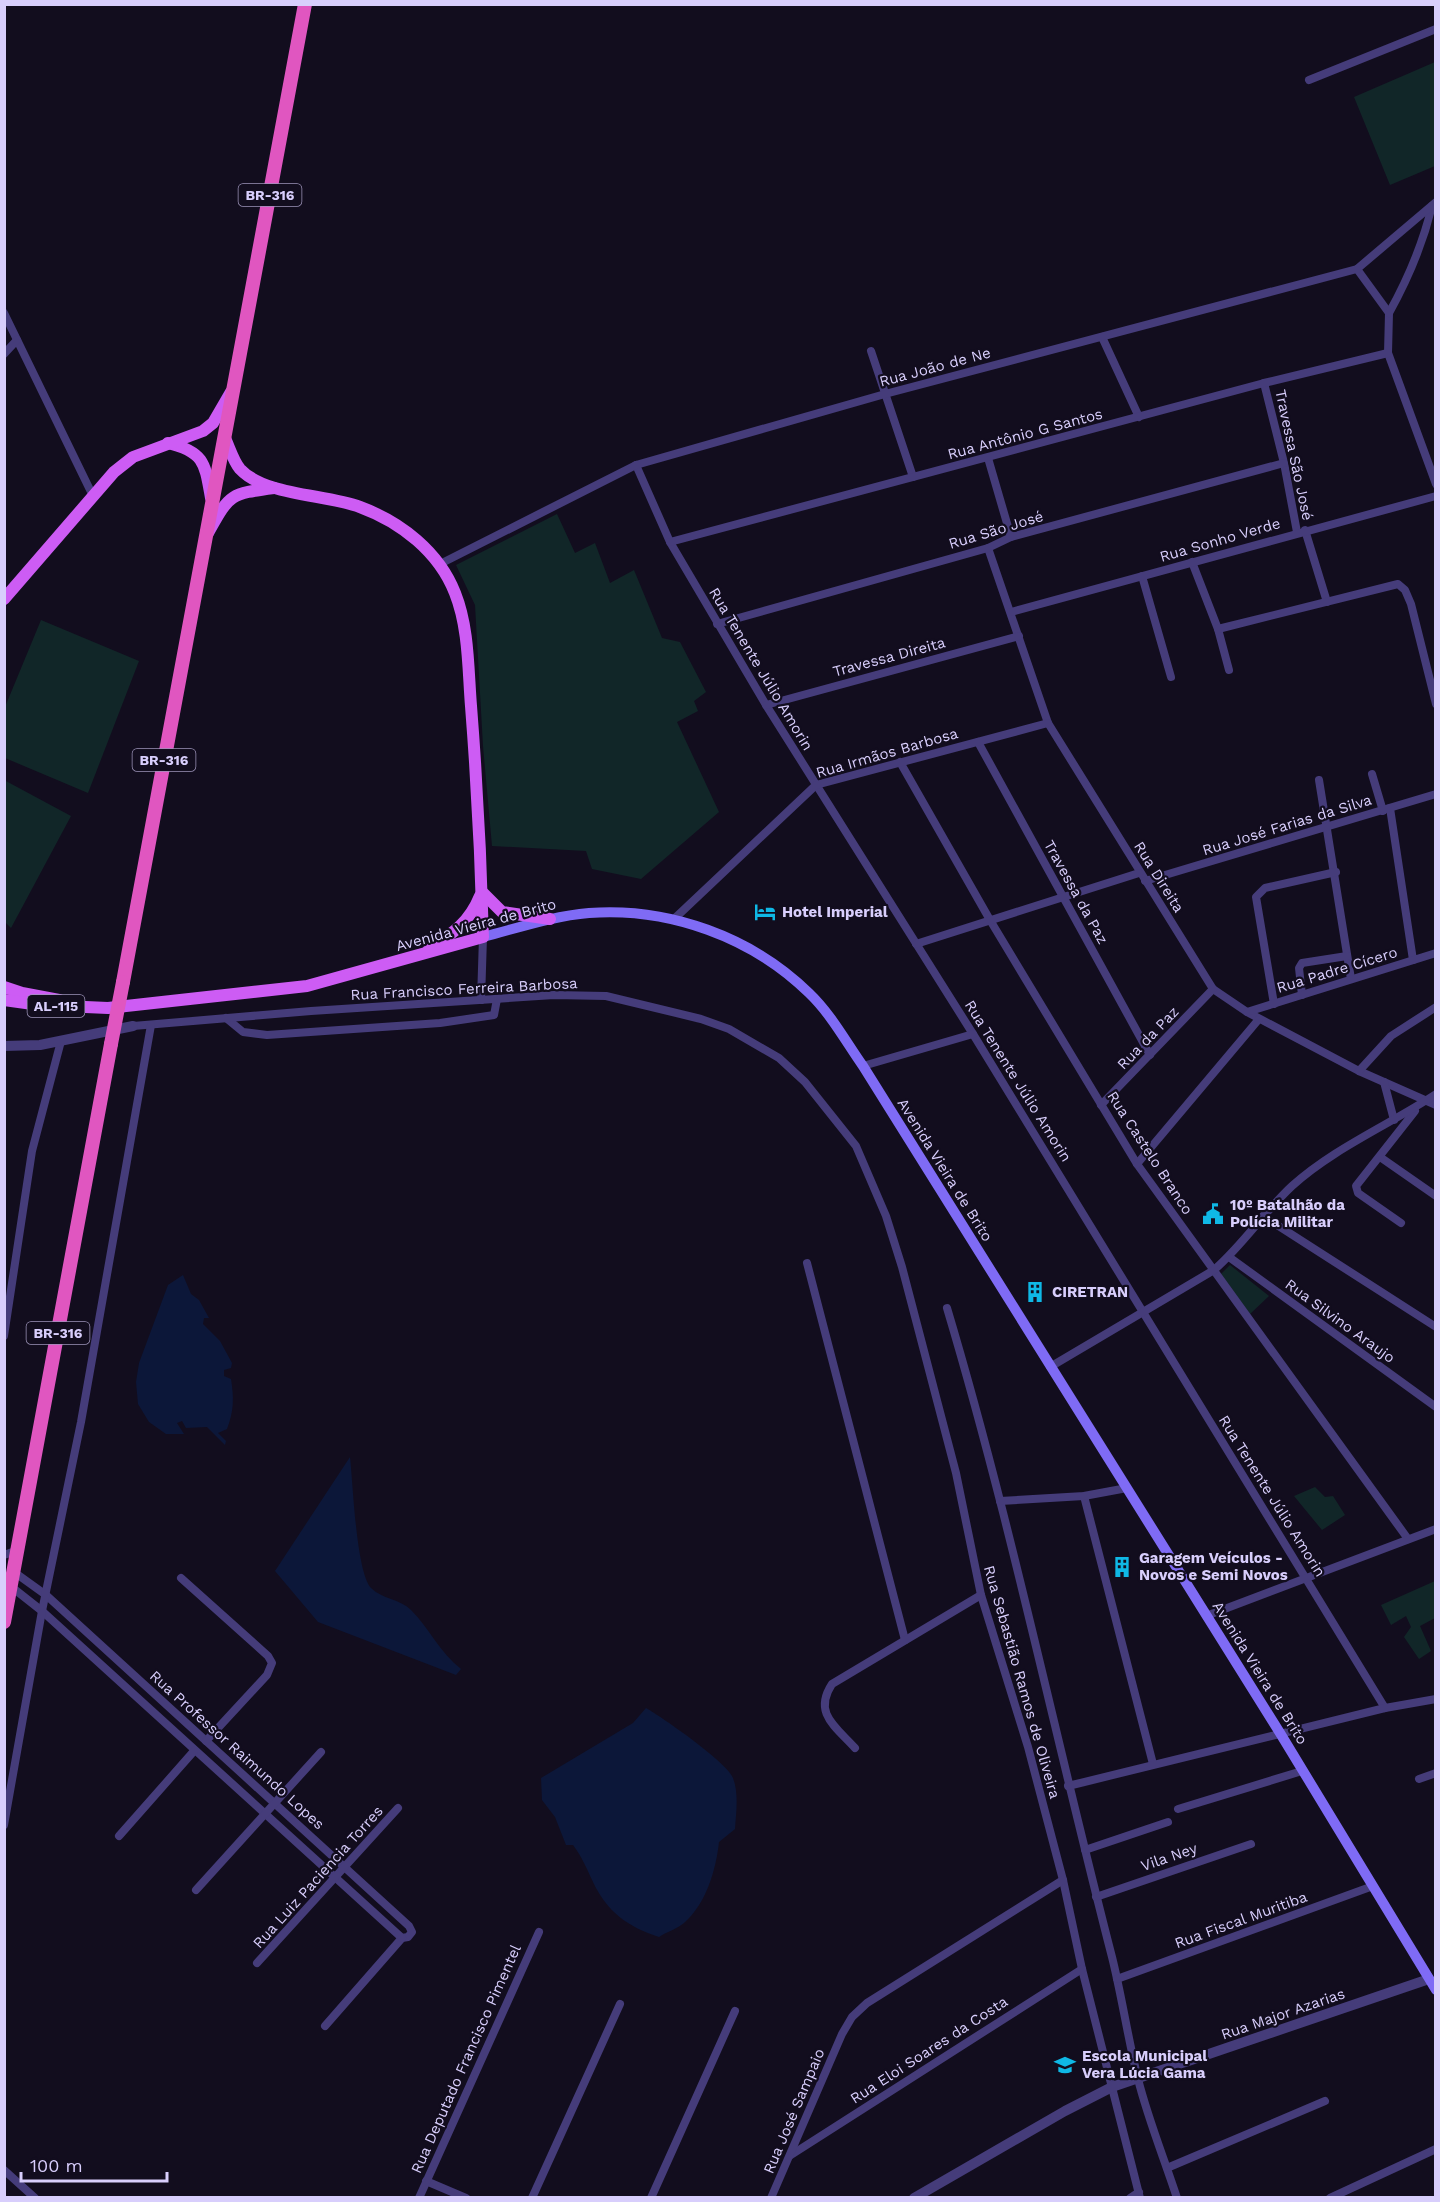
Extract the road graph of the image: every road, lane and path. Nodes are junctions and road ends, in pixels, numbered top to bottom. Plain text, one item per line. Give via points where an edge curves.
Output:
1 (305, 4) edge
2 (1436, 29) edge
3 (1309, 80) dead end
4 (1434, 204) edge
5 (1357, 269) junction
6 (4, 313) edge
7 (1389, 313) junction
8 (1102, 337) junction
9 (16, 340) junction
10 (871, 351) dead end
11 (1388, 353) junction
12 (4, 354) edge
13 (1264, 383) junction
14 (234, 385) junction
15 (885, 394) junction
16 (1139, 417) junction
17 (224, 436) junction
18 (167, 443) junction
19 (988, 458) junction
20 (1284, 463) junction
21 (636, 465) junction
22 (914, 477) junction
23 (1436, 484) edge
24 (275, 488) junction
25 (93, 496) junction
26 (1436, 496) edge
27 (212, 501) junction
28 (1301, 531) junction
29 (1011, 537) junction
30 (205, 539) junction
31 (670, 542) junction
32 (988, 548) junction
33 (1192, 562) junction
34 (438, 565) junction
35 (1142, 576) junction
36 (4, 599) edge
37 (1327, 602) junction
38 (1011, 612) junction
39 (717, 624) junction
40 (1218, 629) junction
41 (1019, 636) junction
42 (1228, 670) dead end
43 (1171, 676) dead end
44 (1436, 704) edge
45 (766, 705) junction
46 (1048, 723) junction
47 (978, 742) junction
48 (900, 762) junction
49 (1372, 774) dead end
50 (1319, 780) dead end
51 (816, 786) junction
52 (1436, 794) edge
53 (1386, 809) junction
54 (1328, 827) junction
55 (1336, 872) junction
56 (1139, 873) junction
57 (1145, 881) junction
58 (482, 892) junction
59 (1064, 897) junction
60 (550, 919) junction
61 (674, 919) junction
62 (990, 920) junction
63 (483, 937) junction
64 (916, 944) junction
65 (1436, 953) edge
66 (1347, 956) junction
67 (417, 957) junction
68 (1413, 960) junction
69 (1350, 980) junction
70 (4, 987) edge
71 (1214, 989) junction
72 (1302, 995) junction
73 (481, 999) junction
74 (497, 999) junction
75 (4, 1000) edge
76 (1275, 1004) junction
77 (1436, 1007) edge
78 (108, 1008) junction
79 (1247, 1012) junction
80 (226, 1018) junction
81 (1259, 1019) junction
82 (151, 1025) junction
83 (133, 1026) joint
84 (973, 1034) junction
85 (61, 1041) junction
86 (4, 1046) edge
87 (1149, 1055) junction
88 (863, 1066) junction
89 (1359, 1071) junction
90 (1384, 1082) junction
91 (1436, 1094) edge
92 (1427, 1100) junction
93 (1101, 1105) junction
94 (1436, 1105) edge
95 (1418, 1107) junction
96 (1394, 1120) junction
97 (1380, 1157) junction
98 (1137, 1164) junction
99 (870, 1175) joint
100 (1436, 1196) edge
101 (1263, 1216) junction
102 (1401, 1223) dead end
103 (1229, 1257) junction
104 (807, 1263) dead end
105 (1214, 1270) junction
106 (947, 1308) dead end
107 (1143, 1310) junction
108 (1436, 1327) edge
109 (4, 1336) edge
110 (1050, 1367) junction
111 (1436, 1407) edge
112 (1127, 1488) junction
113 (1084, 1496) junction
114 (1000, 1501) junction
115 (1436, 1529) edge
116 (1408, 1539) junction
117 (11, 1553) edge
118 (1306, 1577) junction
119 (181, 1578) dead end
120 (10, 1580) edge
121 (981, 1594) junction
122 (46, 1595) junction
123 (42, 1611) junction
124 (1206, 1616) junction
125 (4, 1622) edge
126 (905, 1640) junction
127 (1436, 1699) edge
128 (1385, 1708) junction
129 (1280, 1733) junction
130 (206, 1741) junction
131 (855, 1748) dead end
132 (194, 1751) junction
133 (321, 1752) dead end
134 (1153, 1764) junction
135 (1302, 1771) junction
136 (1436, 1773) edge
137 (1419, 1779) dead end
138 (1068, 1786) junction
139 (274, 1803) junction
140 (398, 1808) dead end
141 (1178, 1809) dead end
142 (264, 1814) junction
143 (1168, 1822) dead end
144 (4, 1825) edge
145 (119, 1836) dead end
146 (1251, 1844) dead end
147 (1085, 1850) junction
148 (345, 1867) junction
149 (334, 1879) junction
150 (1063, 1880) junction
151 (1373, 1886) junction
152 (196, 1890) dead end
153 (1096, 1897) junction
154 (539, 1932) dead end
155 (402, 1938) junction
156 (257, 1963) dead end
157 (1082, 1969) junction
158 (1117, 1979) junction
159 (1429, 1979) junction
160 (1436, 1990) edge
161 (620, 2004) dead end
162 (735, 2011) dead end
163 (325, 2026) dead end
164 (1138, 2080) junction
165 (1112, 2087) junction
166 (1325, 2101) dead end
167 (1436, 2149) edge
168 (791, 2155) junction
169 (1167, 2168) junction
170 (4, 2170) edge
171 (426, 2181) junction
172 (1140, 2195) edge
173 (35, 2198) edge
174 (419, 2198) edge
175 (466, 2198) edge
176 (532, 2198) edge
177 (651, 2198) edge
178 (771, 2198) edge
179 (914, 2198) edge
180 (1131, 2198) edge
181 (1177, 2198) edge
182 (1330, 2198) edge

1 - 14 highway, BR-316
2 - 3 street
4 - 5 street, Rua João de Ne
4 - 7 street via 1408,276
5 - 7 street
5 - 8 street, Rua João de Ne
6 - 9 street
7 - 11 street
8 - 15 street, Rua João de Ne
8 - 16 street
9 - 12 street
9 - 25 street
10 - 15 street
11 - 13 street, Rua Antônio G Santos
11 - 23 street
13 - 16 street, Rua Antônio G Santos
13 - 20 street, Travessa São José
14 - 17 highway, BR-316
14 - 18 main road via 213,423 203,431
15 - 21 street, Rua João de Ne
15 - 22 street
16 - 19 street, Rua Antônio G Santos
17 - 24 main road via 240,468 254,480
17 - 27 highway, BR-316
18 - 25 main road via 133,457
18 - 27 main road via 201,458
19 - 22 street, Rua Antônio G Santos
19 - 29 street
20 - 28 street, Travessa São José
20 - 29 street, Rua São José
21 - 31 street, Rua Tenente Júlio Amorin
21 - 34 street, Rua João de Ne
22 - 31 street, Rua Antônio G Santos
24 - 30 main road via 229,498
24 - 34 main road via 359,506 393,521 421,544
25 - 36 main road
26 - 28 street, Rua Sonho Verde
27 - 30 highway, BR-316
28 - 33 street, Rua Sonho Verde
28 - 37 street, Travessa São José
29 - 32 street, Rua São José
30 - 117 highway, BR-316, bridge
31 - 39 street, Rua Tenente Júlio Amorin
32 - 38 street, Rua Direita
32 - 39 street, Rua São José
33 - 35 street, Rua Sonho Verde
33 - 40 street
34 - 58 main road via 455,592 466,637
35 - 38 street, Rua Sonho Verde
35 - 43 street
37 - 40 street
37 - 44 street via 1398,584 1405,590
38 - 41 street, Rua Direita
39 - 45 street, Rua Tenente Júlio Amorin
40 - 42 street
41 - 45 street, Travessa Direita
41 - 46 street, Rua Direita
45 - 51 street, Rua Tenente Júlio Amorin
46 - 47 street, Rua Irmãos Barbosa
46 - 56 street, Rua Direita
47 - 48 street, Rua Irmãos Barbosa
47 - 59 street, Travessa da Paz
48 - 51 street, Rua Irmãos Barbosa
48 - 62 street, Rua Castelo Branco
49 - 53 street
50 - 54 street
51 - 61 street, Rua Irmãos Barbosa
51 - 64 street, Rua Tenente Júlio Amorin
52 - 53 street, Rua José Farias da Silva
53 - 54 street, Rua José Farias da Silva
53 - 68 street
54 - 55 street
54 - 57 street, Rua José Farias da Silva
55 - 66 street
55 - 76 street via 1265,888 1256,897
56 - 57 street, Rua Direita
56 - 59 street
57 - 71 street, Rua Direita
58 - 60 main road via 502,912
58 - 63 main road
58 - 67 main road via 462,927
59 - 62 street
59 - 87 street, Travessa da Paz
60 - 61 main road, Avenida Vieira de Brito via 590,913
60 - 63 main road, Avenida Vieira de Brito
61 - 88 main road, Avenida Vieira de Brito via 728,937 783,970 822,1007
62 - 64 street
62 - 93 street, Rua Castelo Branco
63 - 67 main road, Avenida Vieira de Brito
63 - 73 street
64 - 84 street, Rua Tenente Júlio Amorin
65 - 68 street, Rua Padre Cícero
66 - 69 street
66 - 72 street via 1302,963
67 - 78 main road, Avenida Vieira de Brito via 307,986
68 - 69 street, Rua Padre Cícero
69 - 72 street, Rua Padre Cícero
70 - 78 main road
71 - 79 street, Rua Direita
71 - 87 street, Rua da Paz
72 - 76 street, Rua Padre Cícero
73 - 74 street, Rua Francisco Ferreira Barbosa
73 - 80 street, Rua Francisco Ferreira Barbosa
74 - 80 street via 494,1015 440,1023 267,1035 243,1032
74 - 99 street, Rua Francisco Ferreira Barbosa via 606,996 729,1029 779,1058 805,1082 843,1128
75 - 78 main road, AL-115
76 - 79 street, Rua Padre Cícero
77 - 89 street via 1391,1036
79 - 81 street, Rua Direita
80 - 82 street, Rua Francisco Ferreira Barbosa
81 - 89 street, Rua Direita
81 - 98 street
82 - 83 street, Rua Francisco Ferreira Barbosa
82 - 122 street via 81,1422
83 - 85 street
84 - 88 street
84 - 107 street, Rua Tenente Júlio Amorin
85 - 86 street
85 - 109 street via 32,1151
87 - 93 street, Rua da Paz
88 - 110 main road, Avenida Vieira de Brito
89 - 90 street, Rua Direita
90 - 92 street, Rua Direita
90 - 96 street
91 - 92 street
92 - 94 street, Rua Direita
92 - 95 street
93 - 98 street, Rua Castelo Branco
95 - 96 street
95 - 97 street
96 - 101 street via 1314,1168
97 - 100 street
97 - 102 street via 1356,1186 1357,1191
98 - 105 street, Rua Castelo Branco
99 - 121 street, Rua Sebastião Ramos de Oliveira via 902,1267 956,1473
101 - 103 street
101 - 108 street
103 - 105 street
103 - 111 street, Rua Silvino Araujo
104 - 126 street
105 - 107 street
105 - 116 street, Rua Castelo Branco
106 - 114 street, Rua Sebastião Ramos de Oliveira via 980,1416
107 - 110 street
107 - 118 street, Rua Tenente Júlio Amorin
110 - 112 main road, Avenida Vieira de Brito
112 - 113 street
112 - 124 main road, Avenida Vieira de Brito
113 - 114 street
113 - 134 street
114 - 138 street, Rua Sebastião Ramos de Oliveira
115 - 116 street
116 - 118 street
117 - 120 highway, BR-316
118 - 124 street
118 - 128 street, Rua Tenente Júlio Amorin
119 - 130 street via 272,1663 267,1675
120 - 122 street, Rua Professor Raimundo Lopes
120 - 123 street, Rua Professor Raimundo Lopes
120 - 125 highway, BR-316
121 - 126 street
121 - 150 street, Rua Sebastião Ramos de Oliveira via 1028,1747
122 - 123 street
122 - 130 street, Rua Professor Raimundo Lopes
123 - 132 street, Rua Professor Raimundo Lopes
123 - 144 street
124 - 129 main road, Avenida Vieira de Brito
126 - 131 street via 832,1684 823,1697 825,1714
127 - 128 street
128 - 129 street
129 - 134 street
129 - 135 main road, Avenida Vieira de Brito
130 - 139 street, Rua Professor Raimundo Lopes
132 - 142 street, Rua Professor Raimundo Lopes
132 - 145 street
133 - 139 street
134 - 138 street
135 - 141 street
135 - 151 main road, Avenida Vieira de Brito
136 - 137 street
138 - 147 street, Rua Sebastião Ramos de Oliveira
139 - 142 street
139 - 148 street, Rua Professor Raimundo Lopes
140 - 148 street, Rua Luiz Paciencia Torres
142 - 149 street, Rua Professor Raimundo Lopes
142 - 152 street
143 - 147 street
146 - 153 street, Vila Ney
147 - 153 street, Rua Sebastião Ramos de Oliveira
148 - 149 street, Rua Luiz Paciencia Torres
148 - 155 street, Rua Professor Raimundo Lopes via 409,1926 412,1932
149 - 155 street, Rua Professor Raimundo Lopes
149 - 156 street, Rua Luiz Paciencia Torres
150 - 157 street, Rua Sebastião Ramos de Oliveira
150 - 168 street, Rua José Sampaio via 867,2003 852,2017
151 - 158 street, Rua Fiscal Muritiba
151 - 159 main road, Avenida Vieira de Brito
153 - 158 street, Rua Sebastião Ramos de Oliveira
154 - 171 street, Rua Deputado Francisco Pimentel
155 - 163 street
157 - 165 street, Rua Sebastião Ramos de Oliveira
157 - 168 street, Rua Eloi Soares da Costa
158 - 164 street, Rua Sebastião Ramos de Oliveira
159 - 160 main road, Avenida Vieira de Brito
159 - 164 street, Rua Major Azarias
161 - 176 street
162 - 177 street
164 - 165 street, Rua Major Azarias
164 - 169 street, Rua Sebastião Ramos de Oliveira
165 - 172 street, Rua Sebastião Ramos de Oliveira
165 - 179 street, Rua Major Azarias
166 - 169 street
167 - 182 street
168 - 178 street, Rua José Sampaio
169 - 181 street, Rua Sebastião Ramos de Oliveira
170 - 173 street
171 - 174 street, Rua Deputado Francisco Pimentel
171 - 175 street
172 - 180 street

